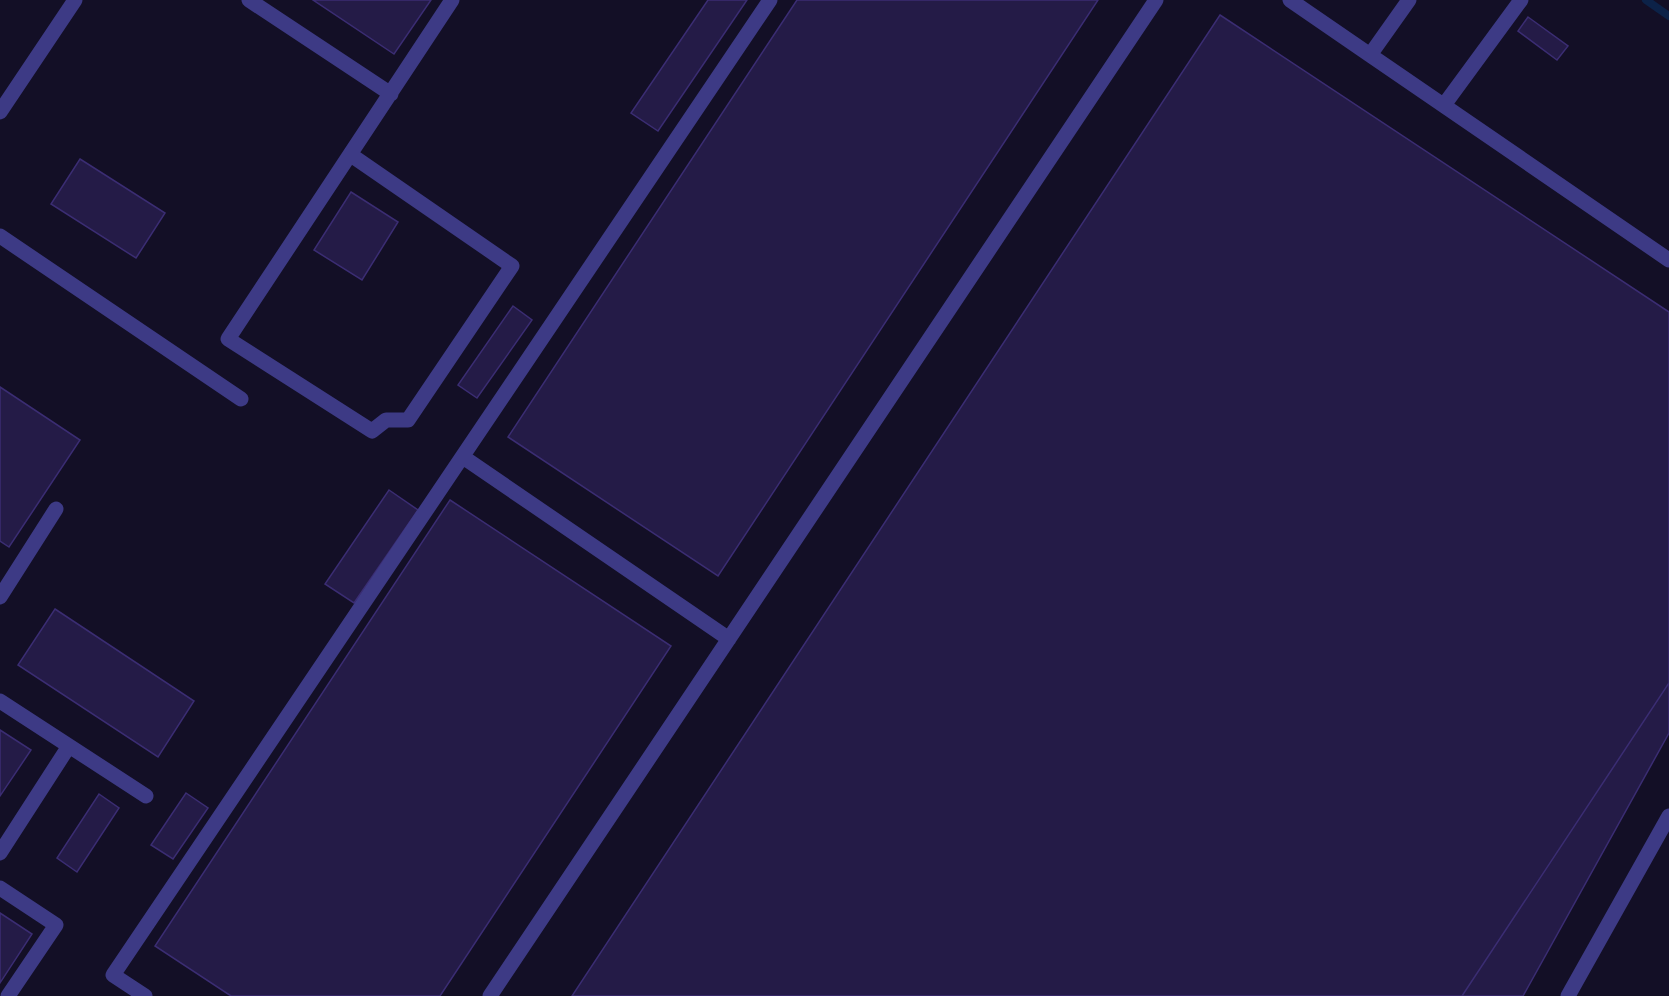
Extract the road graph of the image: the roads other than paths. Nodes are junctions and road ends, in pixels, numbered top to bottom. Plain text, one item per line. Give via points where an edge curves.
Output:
1 (75, 0) edge
2 (249, 0) edge
3 (452, 0) edge
4 (770, 0) edge
5 (1156, 0) edge
6 (1290, 0) edge
7 (1409, 0) edge
8 (1521, 0) edge
9 (1370, 55) junction
10 (391, 94) junction
11 (1444, 105) junction
12 (0, 112) edge
13 (351, 155) junction
14 (0, 236) edge
15 (1669, 260) edge
16 (242, 399) dead end
17 (464, 457) junction
18 (56, 509) dead end
19 (0, 597) edge
20 (729, 639) junction
21 (0, 701) edge
22 (69, 746) junction
23 (146, 796) dead end
24 (1669, 816) edge
25 (0, 853) edge
26 (0, 888) edge
27 (8, 996) edge
28 (144, 996) edge
29 (490, 996) edge
30 (1568, 996) edge

1 - 12 lane
2 - 10 lane
3 - 10 lane
4 - 17 lane
5 - 20 lane
6 - 9 lane
7 - 9 lane
8 - 11 lane
9 - 11 lane
10 - 13 lane
11 - 15 lane
13 - 13 lane via 512,266 408,420 386,420 372,431 228,339
14 - 16 lane
17 - 20 lane
17 - 28 lane via 113,975
18 - 19 lane
20 - 29 lane
21 - 22 lane
22 - 23 lane
22 - 25 lane
24 - 30 lane
26 - 27 lane via 56,925

